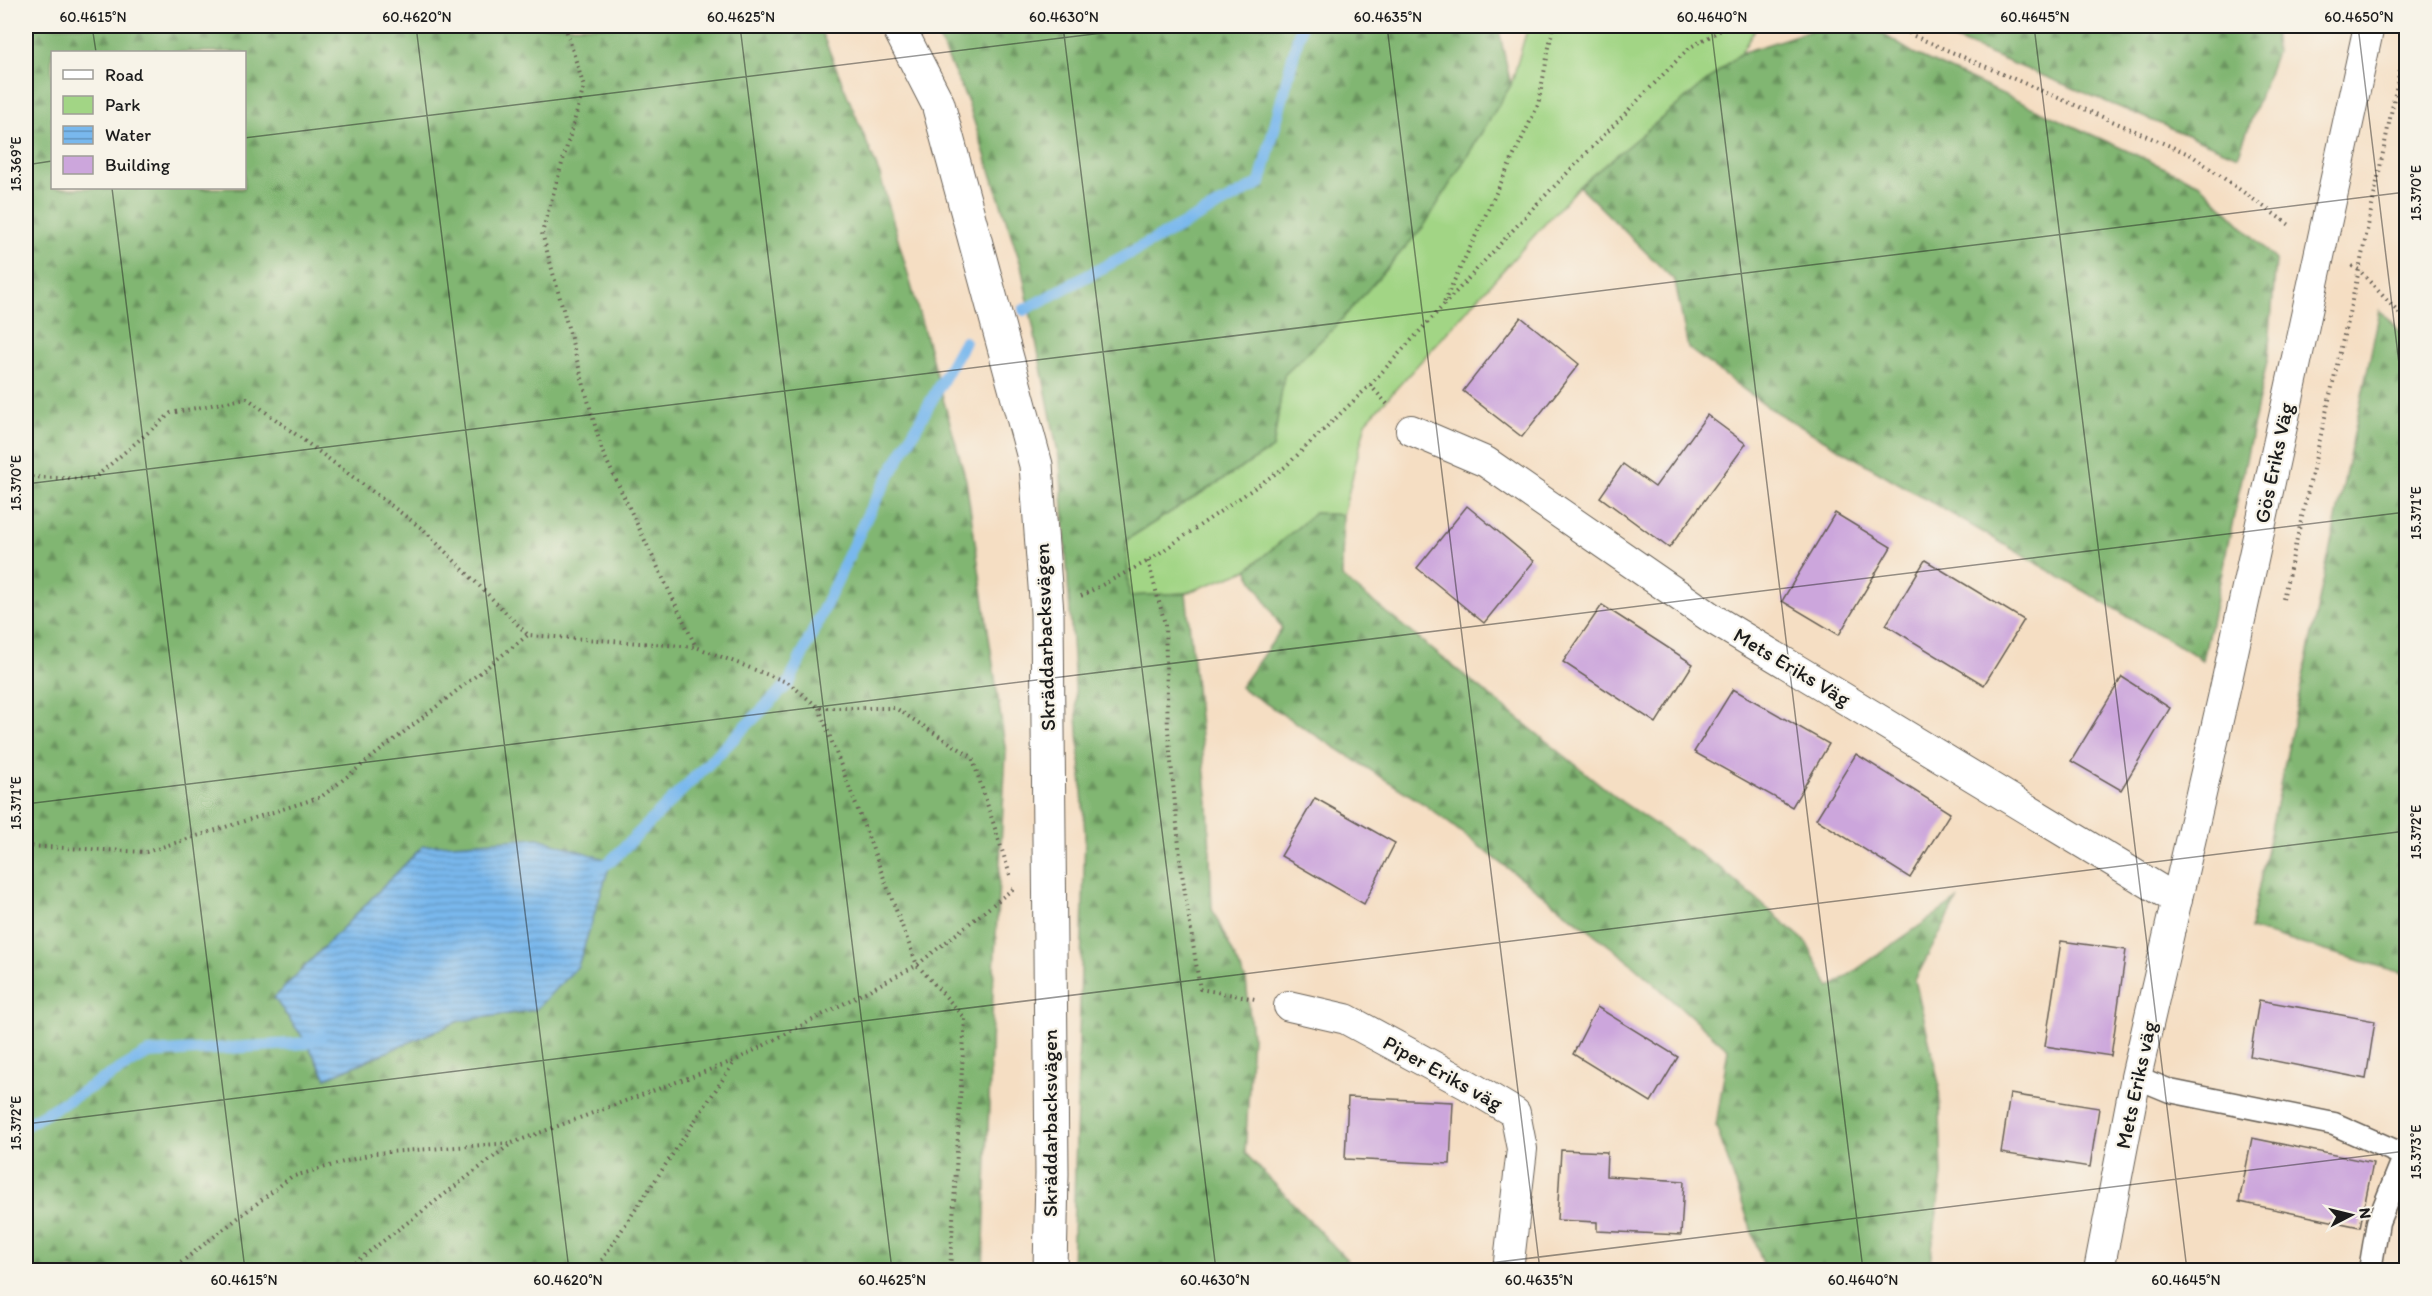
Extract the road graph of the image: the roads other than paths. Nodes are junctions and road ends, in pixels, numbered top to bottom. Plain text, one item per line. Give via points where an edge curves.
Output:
1 (898, 26) edge
2 (2369, 26) edge
3 (1411, 430) dead end
4 (2177, 900) junction
5 (1289, 1006) road end
6 (2136, 1077) junction
7 (2406, 1156) edge
8 (1050, 1270) edge
9 (1508, 1270) edge
10 (2099, 1270) edge
11 (2370, 1270) edge

1 - 8 street, Skräddarbacksvägen via 938,104 1036,465 1047,613
2 - 4 street, Gös Eriks Väg
3 - 4 street, Mets Eriks Väg via 1486,462 1713,619
4 - 6 street, Mets Eriks väg
5 - 9 street, Piper Eriks väg via 1346,1019 1515,1113 1522,1149
6 - 7 street via 2170,1091 2334,1124
6 - 10 street, Mets Eriks väg
7 - 11 street via 2378,1222

